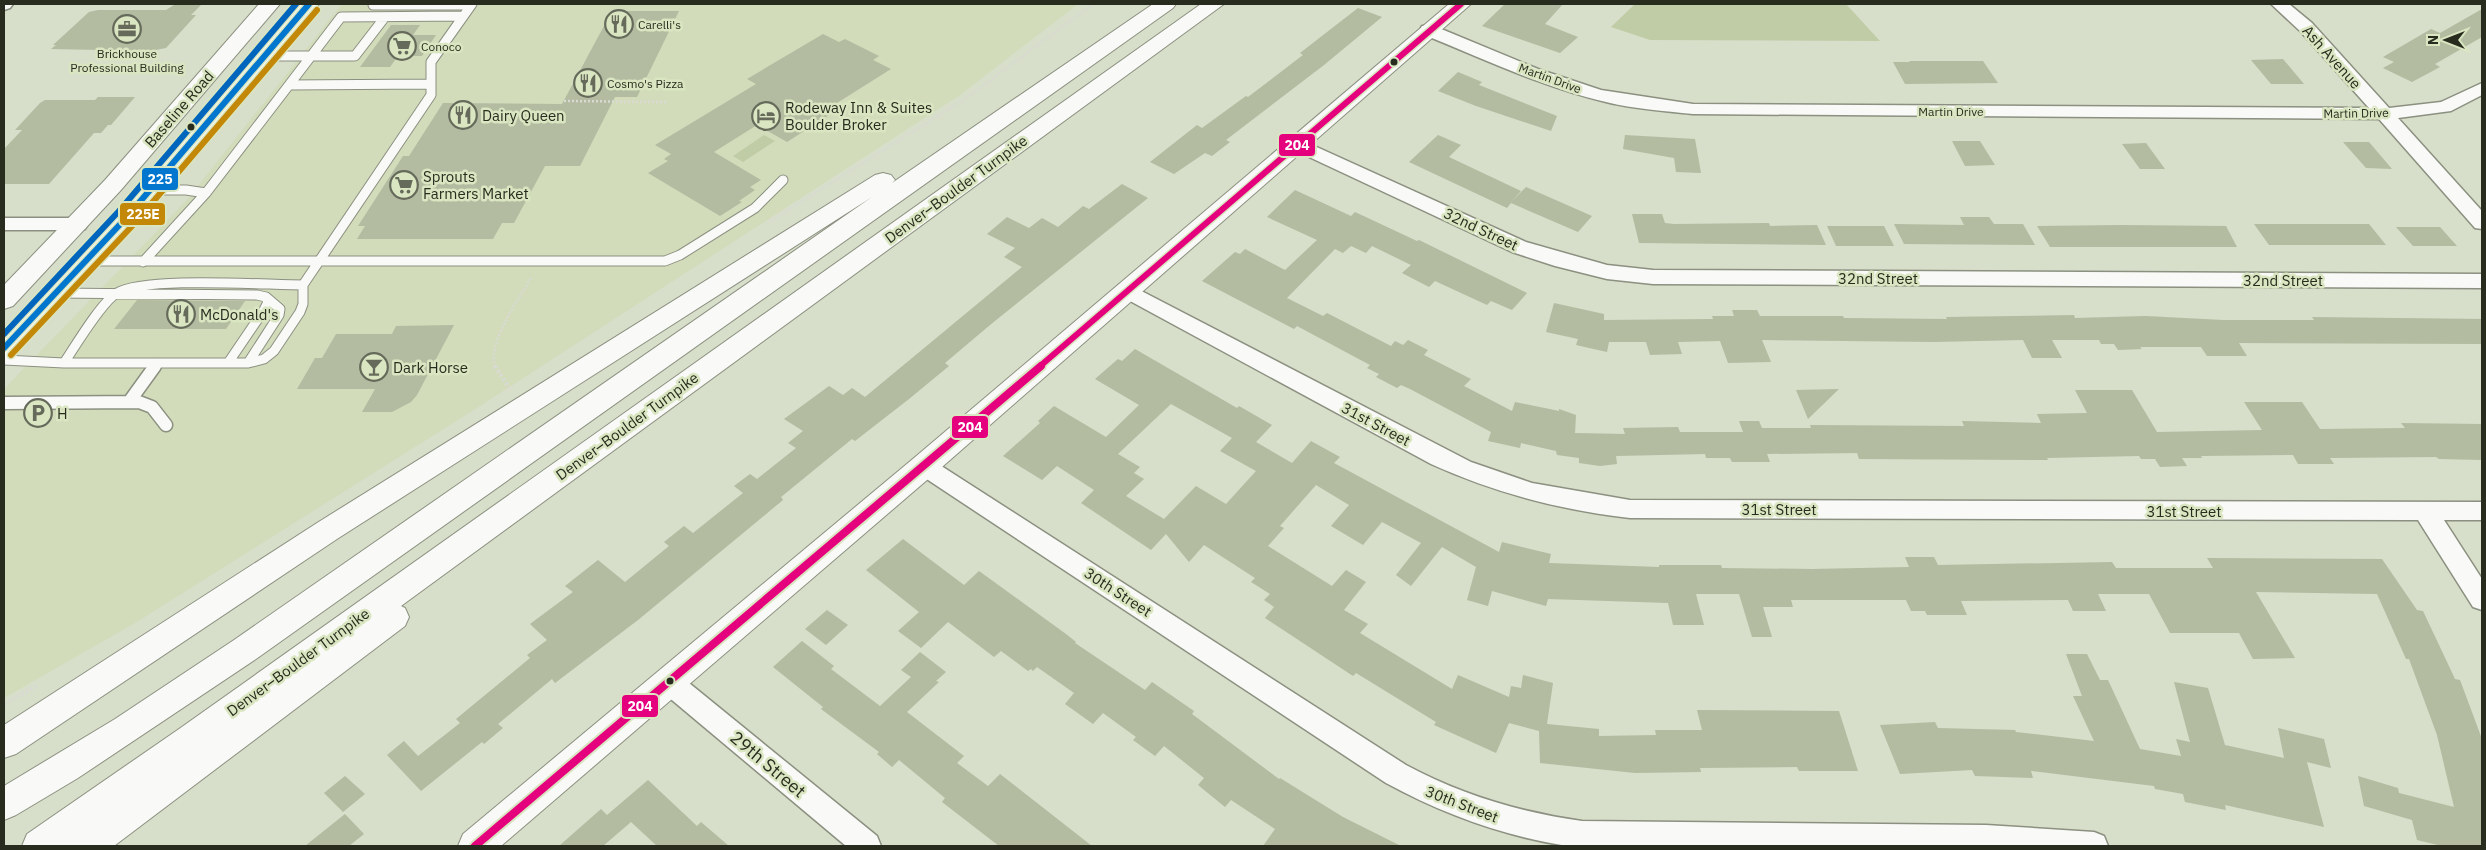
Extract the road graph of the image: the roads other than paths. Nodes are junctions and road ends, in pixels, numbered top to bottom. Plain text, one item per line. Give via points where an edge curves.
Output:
1 (270, 4) edge
2 (309, 4) edge
3 (374, 4) edge
4 (472, 4) edge
5 (1161, 4) edge
6 (1166, 4) edge
7 (1214, 4) edge
8 (1461, 4) edge
9 (2279, 4) edge
10 (365, 16) junction
11 (386, 16) junction
12 (463, 16) junction
13 (1428, 30) junction
14 (264, 56) junction
15 (310, 56) junction
16 (430, 84) junction
17 (289, 85) junction
18 (2482, 88) edge
19 (2383, 114) junction
20 (1299, 145) junction
21 (783, 180) dead end
22 (151, 190) junction
23 (206, 194) junction
24 (2482, 223) edge
25 (4, 224) edge
26 (78, 224) junction
27 (86, 262) junction
28 (143, 262) junction
29 (319, 262) junction
30 (2482, 281) edge
31 (303, 285) junction
32 (1126, 290) junction
33 (56, 293) junction
34 (116, 293) junction
35 (266, 297) junction
36 (4, 300) edge
37 (775, 320) junction
38 (4, 348) edge
39 (4, 360) edge
40 (64, 363) junction
41 (157, 363) junction
42 (228, 363) junction
43 (248, 363) junction
44 (129, 402) junction
45 (4, 403) edge
46 (166, 425) dead end
47 (924, 466) junction
48 (2425, 511) junction
49 (2482, 511) edge
50 (2482, 600) edge
51 (669, 682) junction
52 (4, 743) edge
53 (4, 804) edge
54 (1773, 842) edge
55 (39, 846) edge
56 (86, 846) edge
57 (475, 846) edge
58 (867, 846) edge
59 (2094, 846) edge

1 - 26 main road, Baseline Road
2 - 14 main road, Baseline Road
3 - 4 lane
3 - 10 lane
4 - 12 lane
5 - 52 main road via 327,531
6 - 53 main road, Denver–Boulder Turnpike via 306,609 154,711
7 - 37 main road, Denver–Boulder Turnpike
8 - 13 main road
9 - 19 street, Ash Avenue via 2306,26
10 - 11 lane
10 - 15 lane via 341,17
11 - 12 lane
11 - 15 lane via 355,56
12 - 16 lane via 431,62
13 - 19 street, Martin Drive via 1557,82 1596,94 1637,103 1693,109
13 - 20 main road
14 - 15 lane
14 - 22 main road, Baseline Road
15 - 17 lane
16 - 17 lane
16 - 29 lane via 431,96
17 - 23 lane
18 - 19 street, Martin Drive via 2445,107
19 - 24 street, Ash Avenue
20 - 30 street, 32nd Street via 1520,247 1562,262 1616,273 1663,277
20 - 32 main road
21 - 29 lane via 755,208 672,259 656,262
22 - 23 lane via 186,190
22 - 27 main road, Baseline Road
23 - 28 lane
25 - 26 street
26 - 36 main road, Baseline Road
27 - 28 lane
27 - 33 main road, Baseline Road
28 - 29 lane
29 - 31 lane
31 - 34 lane via 145,284
31 - 43 lane via 300,312 274,352 264,359
32 - 47 main road
32 - 48 street, 31st Street via 1446,462 1519,491 1574,503 1630,509
33 - 34 lane
33 - 38 main road, Baseline Road
34 - 35 lane
34 - 40 lane via 85,330
35 - 42 lane via 268,302 264,310
35 - 43 lane via 280,308 279,315
37 - 55 main road, Denver–Boulder Turnpike
37 - 56 main road via 399,613
39 - 40 lane
40 - 41 lane
41 - 42 lane
41 - 44 lane
42 - 43 lane
44 - 45 lane
44 - 46 lane via 152,407
47 - 51 main road
47 - 54 street, 30th Street via 1435,796 1538,830 1582,836
48 - 49 street, 31st Street
48 - 50 street
51 - 57 main road
51 - 58 street, 29th Street
54 - 59 street, 30th Street via 1986,839

